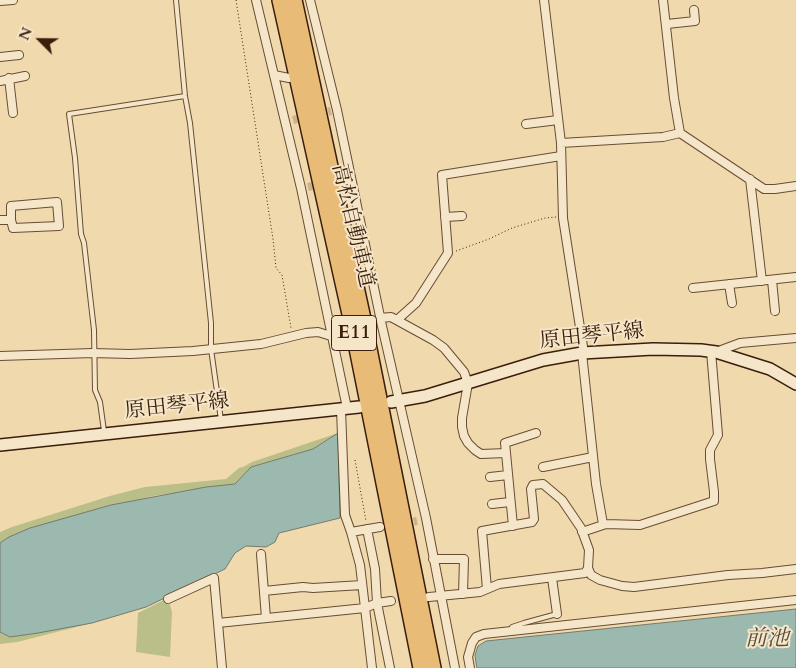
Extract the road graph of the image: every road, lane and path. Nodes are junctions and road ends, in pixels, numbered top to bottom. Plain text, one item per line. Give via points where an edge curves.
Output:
1 (13, 0) edge
2 (176, 0) edge
3 (236, 0) edge
4 (256, 0) edge
5 (280, 0) edge
6 (294, 0) edge
7 (310, 0) edge
8 (544, 0) edge
9 (663, 0) edge
10 (0, 1) edge
11 (694, 10) dead end
12 (666, 24) junction
13 (19, 55) dead end
14 (0, 57) edge
15 (274, 75) junction
16 (25, 76) dead end
17 (9, 78) junction
18 (289, 78) dead end
19 (0, 81) edge
20 (185, 96) junction
21 (13, 113) dead end
22 (558, 120) junction
23 (526, 124) dead end
24 (680, 133) junction
25 (561, 143) junction
26 (561, 156) junction
27 (351, 179) junction
28 (750, 179) junction
29 (341, 182) dead end
30 (796, 186) edge
31 (462, 216) dead end
32 (562, 216) junction
33 (445, 217) junction
34 (0, 220) edge
35 (11, 220) junction
36 (448, 253) junction
37 (796, 277) edge
38 (772, 280) junction
39 (762, 281) junction
40 (729, 284) junction
41 (693, 288) dead end
42 (732, 303) dead end
43 (775, 311) dead end
44 (397, 320) junction
45 (381, 322) junction
46 (372, 328) dead end
47 (341, 335) dead end
48 (293, 336) junction
49 (331, 336) junction
50 (796, 338) edge
51 (211, 349) junction
52 (713, 351) junction
53 (93, 353) junction
54 (583, 353) junction
55 (0, 356) edge
56 (468, 383) junction
57 (796, 384) edge
58 (396, 401) junction
59 (359, 407) dead end
60 (343, 408) junction
61 (222, 422) junction
62 (536, 433) dead end
63 (104, 434) junction
64 (0, 445) edge
65 (506, 453) junction
66 (593, 457) junction
67 (356, 460) dead end
68 (543, 468) dead end
69 (508, 475) junction
70 (490, 477) dead end
71 (510, 502) junction
72 (492, 504) dead end
73 (426, 518) junction
74 (417, 521) tunnel mouth
75 (603, 524) junction
76 (513, 526) junction
77 (380, 527) dead end
78 (367, 529) junction
79 (351, 532) junction
80 (582, 532) junction
81 (260, 554) dead end
82 (433, 559) junction
83 (588, 568) junction
84 (796, 569) edge
85 (552, 578) junction
86 (362, 585) junction
87 (487, 589) junction
88 (264, 591) junction
89 (463, 594) junction
90 (440, 596) junction
91 (429, 597) dead end
92 (168, 599) dead end
93 (796, 600) edge
94 (391, 601) dead end
95 (377, 603) junction
96 (365, 608) junction
97 (557, 614) joint
98 (266, 618) junction
99 (218, 623) junction
100 (511, 631) junction
101 (222, 668) edge
102 (372, 668) edge
103 (390, 668) edge
104 (421, 668) edge
105 (433, 668) edge
106 (455, 668) edge
107 (470, 668) edge

1 - 10 street
2 - 20 lane
3 - 48 path via 276,268 282,275
4 - 15 street
5 - 104 highway, 高松自動車道 / E11 via 352,324
6 - 105 highway, 高松自動車道 / E11 via 363,319
7 - 27 street via 326,83
8 - 22 street
9 - 12 street
11 - 12 street via 695,21
12 - 24 street
13 - 14 street
15 - 18 street
15 - 49 street via 305,187
16 - 17 street
17 - 19 street
17 - 21 street
20 - 51 lane via 211,323
20 - 53 lane via 69,114 94,330
22 - 23 street
22 - 25 street
24 - 25 street via 663,137
24 - 28 street
25 - 26 street
26 - 32 street
26 - 33 street via 442,175
27 - 29 street
27 - 45 street
28 - 30 street via 764,189
28 - 39 street
31 - 33 street
32 - 36 path via 512,228
32 - 54 street
33 - 36 street
34 - 35 street
35 - 35 street via 13,228 59,226 57,202 11,206
36 - 44 street via 421,296
37 - 38 street
38 - 39 street
38 - 43 street
39 - 40 street
40 - 41 street
40 - 42 street
44 - 45 street via 391,317
44 - 56 street via 444,348 464,372
45 - 46 street
45 - 58 street
47 - 49 street
48 - 49 street via 318,332
48 - 51 street via 261,344
49 - 60 street
50 - 52 street via 740,343
51 - 53 street
51 - 61 lane
52 - 54 main road, 原田琴平線 via 653,348
52 - 57 main road, 原田琴平線 via 770,369
52 - 75 street via 718,435 710,450 714,501 640,525
53 - 55 street
53 - 63 lane via 95,390
54 - 56 main road, 原田琴平線 via 543,360
54 - 66 street
56 - 58 main road, 原田琴平線
56 - 65 street via 462,427 468,443 481,454
58 - 73 street
59 - 60 main road, 原田琴平線
60 - 61 main road, 原田琴平線
60 - 79 street via 345,515
61 - 63 main road, 原田琴平線
62 - 65 street via 505,443
63 - 64 main road, 原田琴平線
65 - 69 street
66 - 68 street
66 - 75 street
67 - 78 path
69 - 70 street
69 - 71 street
71 - 72 street
71 - 76 street
73 - 74 street
73 - 82 street
75 - 80 street
76 - 80 street via 532,522 531,489 543,484 562,500
76 - 87 street via 482,531
77 - 78 street
78 - 79 street
78 - 95 street
79 - 86 street
80 - 83 street via 589,550
81 - 88 street
82 - 89 street via 464,559
82 - 90 street
83 - 84 street via 591,575 600,580 634,587
83 - 85 street via 585,573
85 - 87 street via 499,584
85 - 97 street
86 - 88 street
86 - 96 street
87 - 89 street
88 - 98 street
89 - 90 street
90 - 91 street
90 - 106 street
92 - 99 street via 214,578
93 - 100 street
94 - 95 street
95 - 96 street
95 - 103 street
96 - 98 street
96 - 102 street
97 - 100 lane via 512,627
98 - 99 street
99 - 101 street
100 - 107 street via 476,637 469,650

